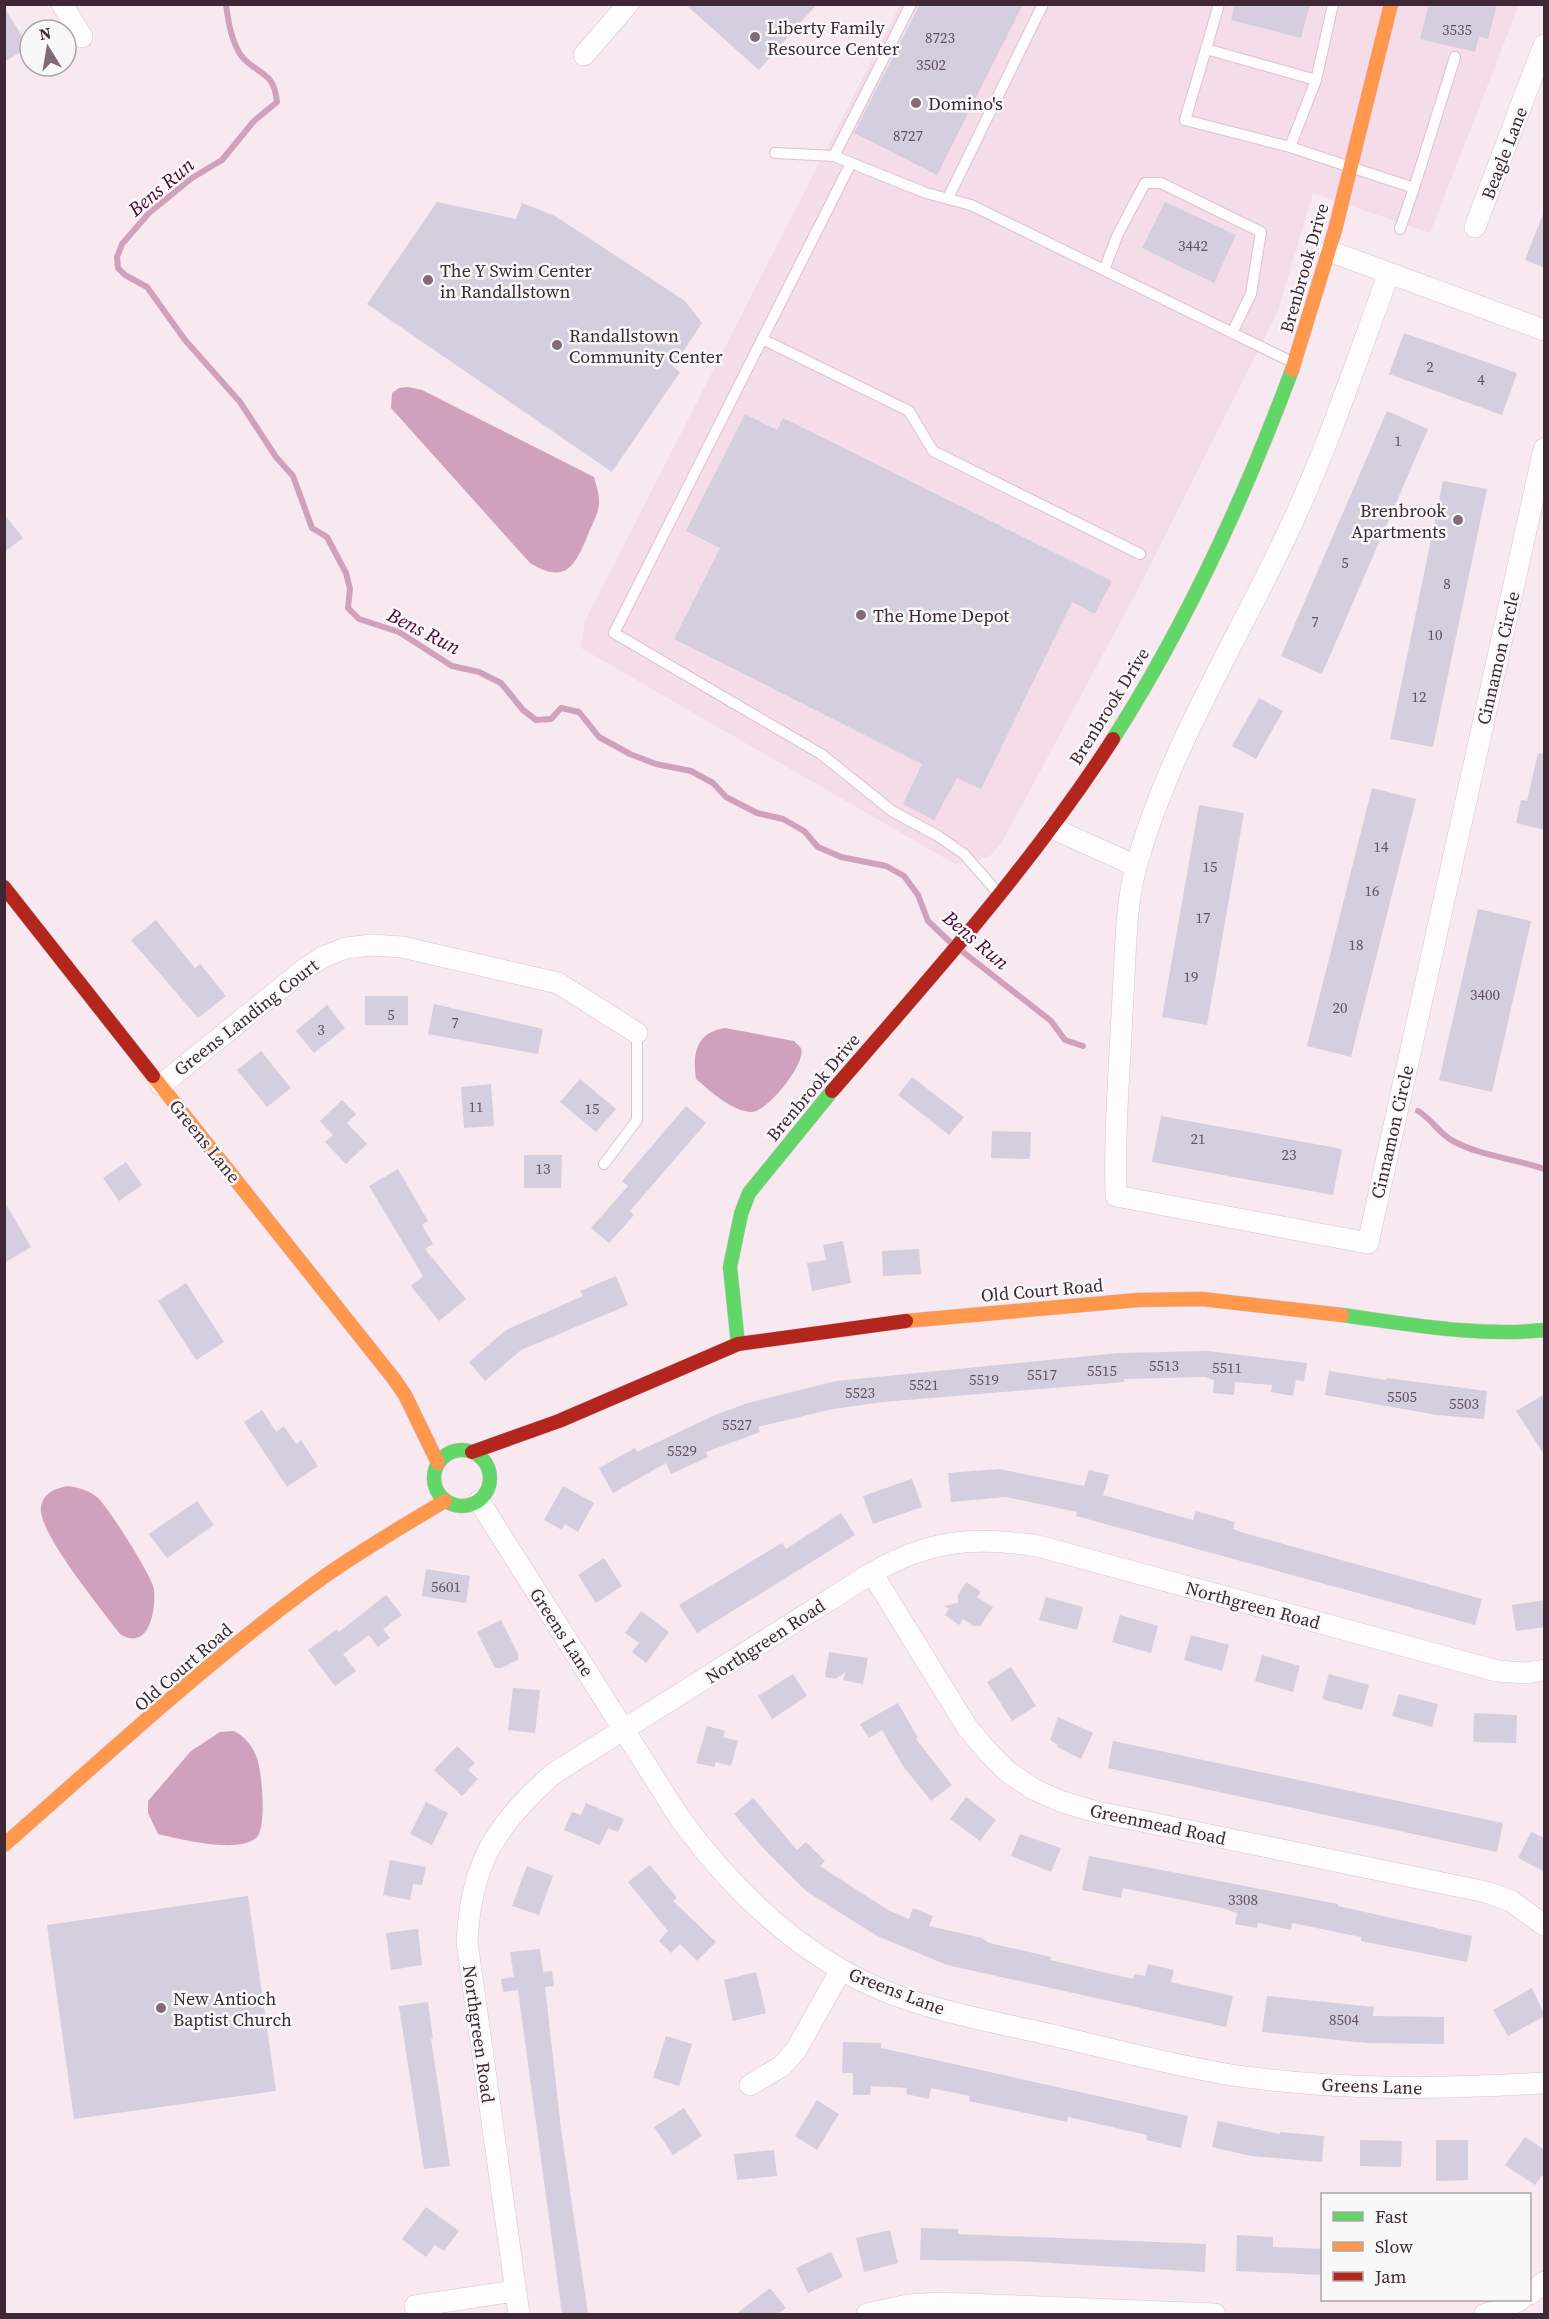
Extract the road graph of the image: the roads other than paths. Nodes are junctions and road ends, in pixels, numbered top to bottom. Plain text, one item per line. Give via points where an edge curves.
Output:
1 (62, 4) edge
2 (628, 4) edge
3 (911, 4) edge
4 (1043, 4) edge
5 (1219, 4) edge
6 (1333, 4) edge
7 (1392, 4) edge
8 (82, 37) dead end
9 (1545, 45) edge
10 (1206, 49) junction
11 (584, 55) dead end
12 (1455, 57) dead end
13 (1316, 80) junction
14 (1290, 147) junction
15 (775, 153) dead end
16 (834, 156) junction
17 (851, 163) junction
18 (1350, 167) junction
19 (1414, 188) junction
20 (948, 198) junction
21 (1475, 227) dead end
22 (1400, 229) dead end
23 (1329, 251) junction
24 (1104, 270) junction
25 (1389, 273) junction
26 (1545, 330) edge
27 (1233, 333) junction
28 (762, 339) junction
29 (1295, 363) junction
30 (1545, 449) edge
31 (1140, 554) dead end
32 (1052, 828) junction
33 (1136, 866) junction
34 (4, 887) edge
35 (999, 894) junction
36 (637, 1032) joint
37 (161, 1085) junction
38 (604, 1164) dead end
39 (1545, 1330) edge
40 (738, 1344) junction
41 (405, 1395) junction
42 (558, 1421) junction
43 (465, 1451) junction
44 (515, 1452) dead end
45 (438, 1463) junction
46 (434, 1479) junction
47 (445, 1501) junction
48 (479, 1501) junction
49 (395, 1528) junction
50 (872, 1573) junction
51 (1545, 1670) edge
52 (625, 1730) junction
53 (4, 1845) edge
54 (1545, 1925) edge
55 (840, 1970) junction
56 (1545, 2083) edge
57 (750, 2085) dead end
58 (1545, 2282) edge
59 (514, 2291) junction
60 (1531, 2293) edge
61 (1518, 2301) edge
62 (415, 2306) dead end
63 (519, 2314) edge
64 (867, 2314) edge
65 (1215, 2314) edge
66 (1485, 2314) edge

1 - 8 street
2 - 11 street
3 - 16 lane
4 - 20 lane
5 - 10 lane
6 - 13 lane
7 - 18 street, Brenbrook Drive
9 - 21 street, Beagle Lane
10 - 13 lane
10 - 14 lane via 1185,120
12 - 19 lane
13 - 14 lane
14 - 18 lane
15 - 16 lane
16 - 17 lane
17 - 20 lane
17 - 28 lane
18 - 19 lane
18 - 23 street, Brenbrook Drive
19 - 22 lane
20 - 24 lane via 971,205
23 - 25 street
23 - 29 street, Brenbrook Drive
24 - 27 lane
24 - 27 lane via 1145,183 1161,183 1261,232 1251,294
25 - 26 street
25 - 33 street, Cinnamon Circle via 1291,526 1182,740
27 - 29 lane
28 - 31 lane via 909,411 933,451
28 - 35 lane via 614,633 821,754 892,812 964,854
29 - 32 street, Brenbrook Drive via 1226,531 1169,642 1113,738
30 - 33 street, Cinnamon Circle via 1368,1243 1116,1196 1114,1145 1128,926
32 - 33 street
32 - 35 street, Brenbrook Drive
34 - 37 street, Greens Lane
35 - 40 street, Brenbrook Drive via 749,1193 735,1225 729,1260
36 - 37 street, Greens Landing Court via 558,982 402,947 372,945 346,948 306,968
36 - 38 lane via 637,1120
37 - 41 street, Greens Lane
39 - 40 street, Old Court Road via 1461,1331 1256,1303 1138,1299 880,1323
40 - 42 street, Old Court Road
41 - 43 street, Greens Lane via 439,1431
41 - 45 street, Greens Lane
42 - 43 street, Old Court Road
42 - 44 street, Old Court Road
43 - 45 street via 447,1455
43 - 48 street via 480,1456 493,1467 490,1484
45 - 46 street
46 - 47 street via 436,1491
46 - 49 street, Old Court Road
47 - 48 street via 462,1507
47 - 49 street, Old Court Road
48 - 52 street, Greens Lane
49 - 53 street, Old Court Road via 286,1603
50 - 51 street, Northgreen Road via 895,1559 949,1541 1005,1541 1038,1546 1497,1671
50 - 52 street, Northgreen Road
50 - 54 street, Greenmead Road via 967,1727 1008,1772 1033,1789 1093,1811 1486,1892 1511,1901
52 - 55 street, Greens Lane via 705,1853 743,1895
52 - 59 street, Northgreen Road via 553,1774 522,1802 497,1833 469,1904 467,1942
55 - 56 street, Greens Lane via 893,1993 960,2014 1230,2074 1370,2089
55 - 57 street via 796,2050 782,2066
58 - 60 street
59 - 62 street
59 - 63 street, Northgreen Road
61 - 66 street
64 - 65 street via 940,2303

